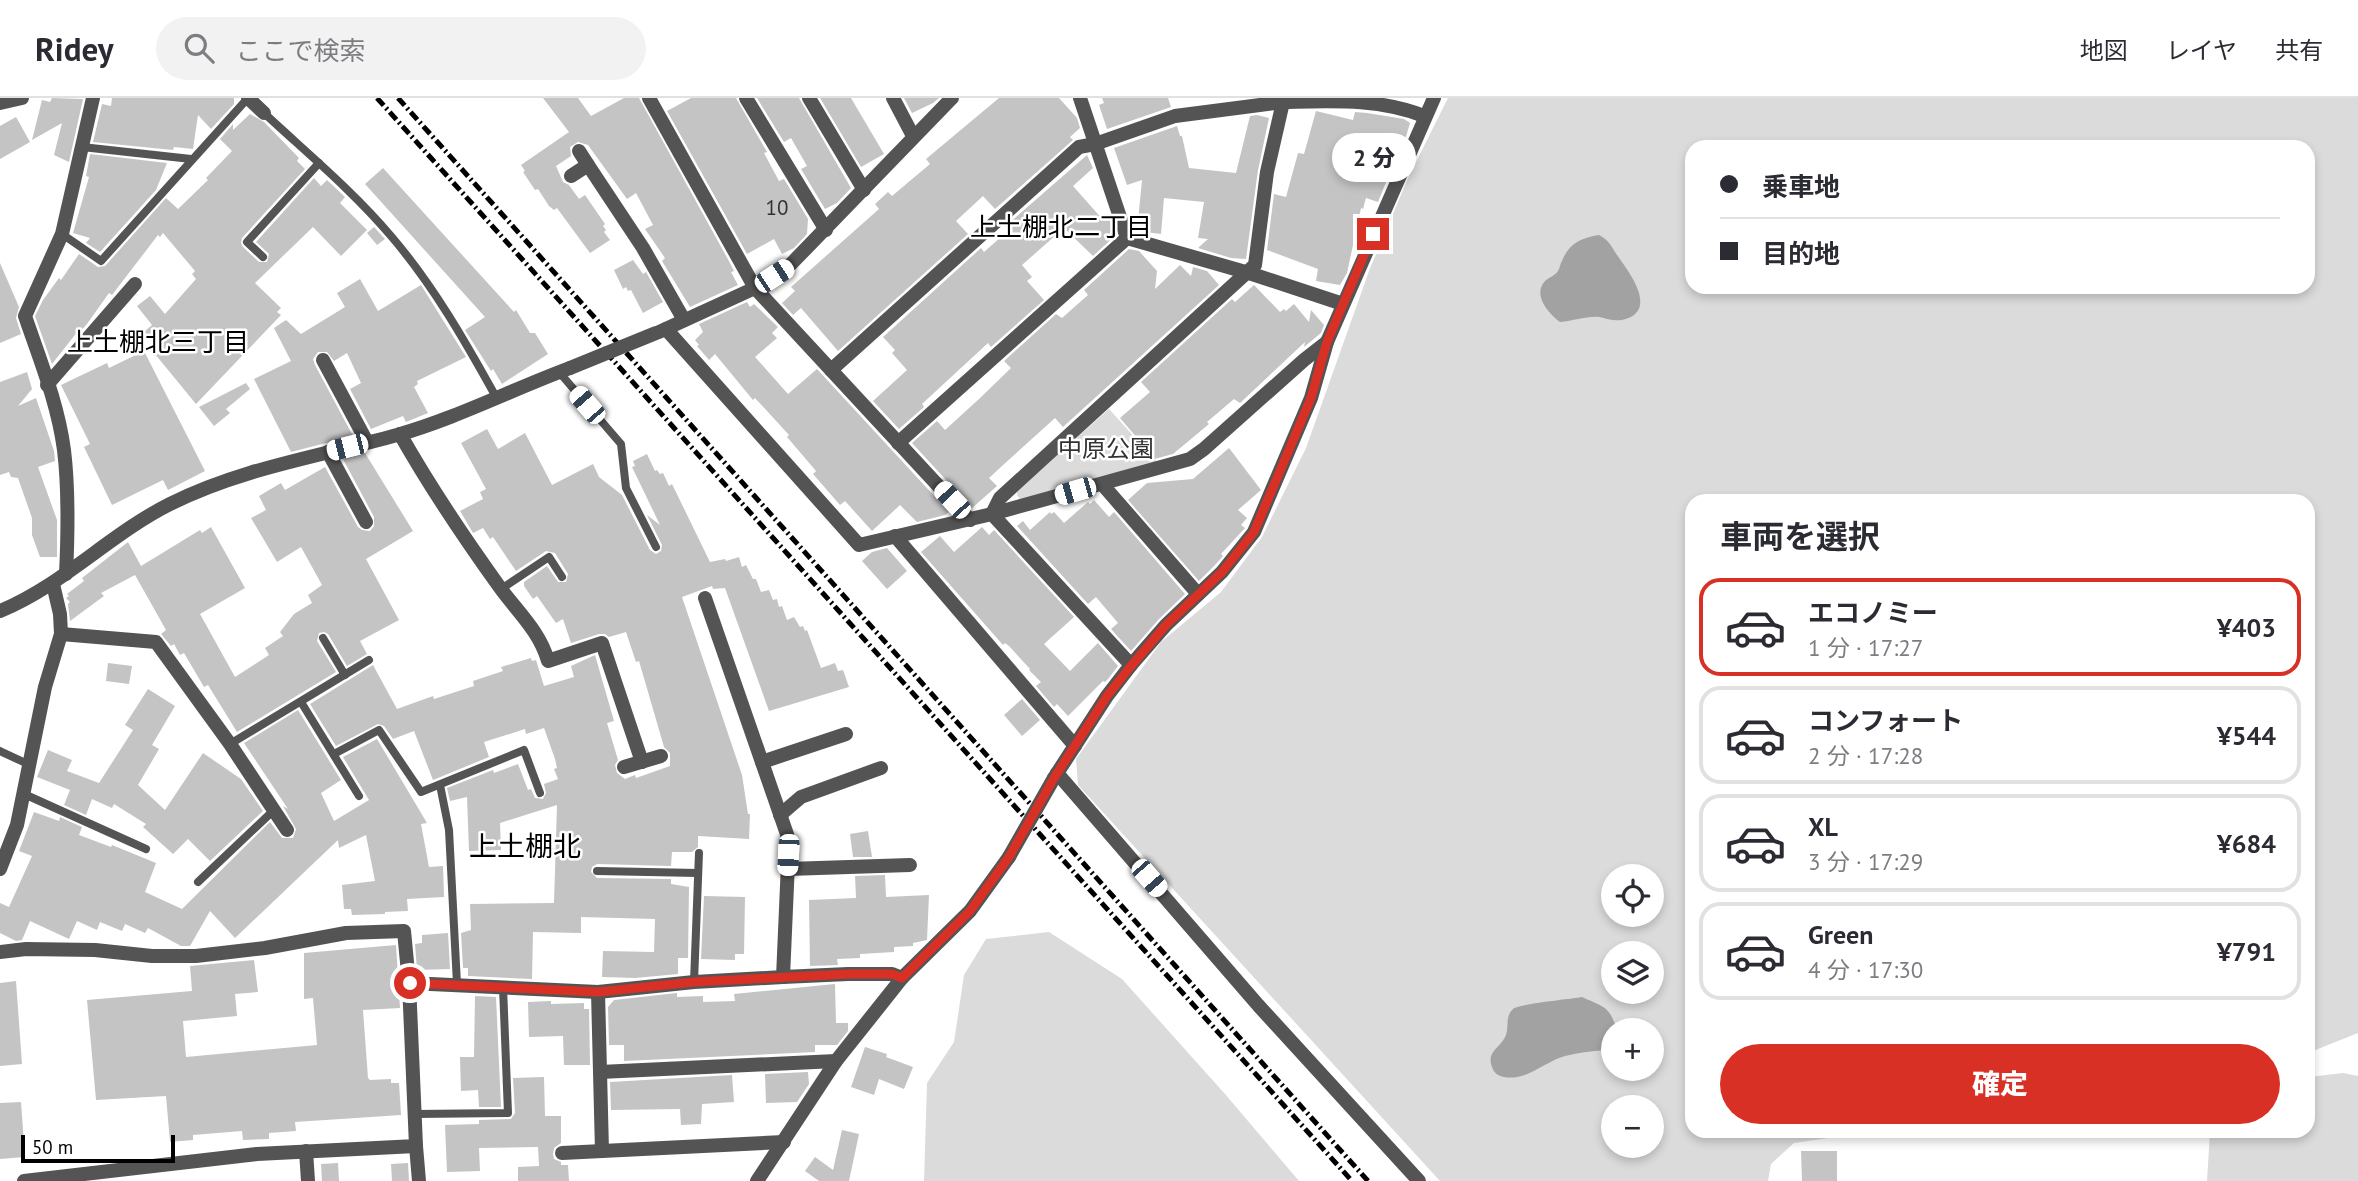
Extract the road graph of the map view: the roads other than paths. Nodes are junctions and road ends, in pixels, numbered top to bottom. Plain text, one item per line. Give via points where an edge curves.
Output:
1 (22, 98) edge
2 (93, 98) edge
3 (248, 98) edge
4 (649, 98) edge
5 (746, 98) edge
6 (809, 98) edge
7 (893, 98) edge
8 (952, 98) edge
9 (1080, 98) edge
10 (1434, 98) edge
11 (1283, 102) junction
12 (0, 103) edge
13 (264, 113) joint
14 (1424, 116) junction
15 (914, 136) junction
16 (1095, 144) junction
17 (82, 146) junction
18 (579, 151) dead end
19 (191, 159) junction
20 (319, 163) junction
21 (588, 165) junction
22 (571, 176) dead end
23 (864, 190) junction
24 (826, 230) junction
25 (62, 234) junction
26 (1127, 238) junction
27 (263, 257) dead end
28 (1249, 273) junction
29 (135, 284) dead end
30 (755, 288) junction
31 (1343, 304) junction
32 (684, 320) junction
33 (661, 331) junction
34 (1327, 342) junction
35 (323, 360) dead end
36 (564, 370) junction
37 (831, 370) junction
38 (47, 385) junction
39 (496, 397) junction
40 (400, 434) junction
41 (367, 442) junction
42 (898, 443) junction
43 (328, 452) junction
44 (1102, 484) junction
45 (992, 514) junction
46 (970, 520) junction
47 (366, 522) dead end
48 (895, 536) junction
49 (656, 547) dead end
50 (66, 574) junction
51 (562, 577) dead end
52 (53, 584) junction
53 (501, 589) junction
54 (1198, 594) junction
55 (705, 598) dead end
56 (0, 611) edge
57 (61, 634) junction
58 (323, 638) dead end
59 (369, 660) dead end
60 (1131, 666) junction
61 (345, 675) junction
62 (301, 702) junction
63 (846, 734) dead end
64 (230, 744) junction
65 (1075, 746) junction
66 (0, 751) edge
67 (334, 754) junction
68 (661, 756) dead end
69 (642, 762) junction
70 (762, 762) junction
71 (30, 765) junction
72 (624, 768) dead end
73 (881, 768) dead end
74 (1056, 776) junction
75 (440, 785) junction
76 (540, 793) dead end
77 (24, 794) junction
78 (359, 796) dead end
79 (274, 810) junction
80 (780, 815) junction
81 (287, 830) dead end
82 (146, 849) dead end
83 (699, 853) dead end
84 (910, 865) dead end
85 (0, 869) edge
86 (788, 869) junction
87 (597, 871) dead end
88 (698, 873) junction
89 (198, 882) dead end
90 (0, 952) edge
91 (783, 977) junction
92 (902, 978) junction
93 (694, 982) junction
94 (410, 983) junction
95 (457, 984) junction
96 (503, 987) junction
97 (598, 992) junction
98 (835, 1061) junction
99 (600, 1072) junction
100 (415, 1114) junction
101 (783, 1142) junction
102 (416, 1146) junction
103 (306, 1151) junction
104 (602, 1151) junction
105 (562, 1153) dead end
106 (24, 1181) edge
107 (308, 1181) edge
108 (419, 1181) edge
109 (757, 1181) edge
110 (1419, 1181) edge

1 - 12 street
2 - 17 street
3 - 13 street
3 - 19 lane
4 - 30 street
5 - 24 street
6 - 23 street
7 - 15 street
8 - 15 street
9 - 16 street
10 - 14 street
11 - 14 street via 1375,102
11 - 16 street via 1175,116
11 - 28 street via 1267,172 1255,265
13 - 20 lane
14 - 31 street
15 - 23 street
16 - 26 street
16 - 37 street via 1079,147
17 - 19 lane
17 - 25 street
18 - 21 street
19 - 25 lane via 101,261
20 - 27 lane via 247,242
20 - 39 lane via 391,236 449,313
21 - 22 street
21 - 32 street via 643,247
23 - 24 street
24 - 30 street via 792,264
25 - 38 street via 25,316
26 - 28 street
26 - 42 street
28 - 31 street
28 - 45 street via 1000,498
29 - 38 street
30 - 32 street
30 - 37 street
31 - 34 street
32 - 33 street
33 - 36 street, bridge
33 - 48 street via 859,545
34 - 44 street via 1190,459
34 - 54 street via 1311,398 1254,532
35 - 41 street
36 - 39 street
36 - 49 lane via 621,444 626,488
37 - 42 street
38 - 50 street via 64,451
39 - 40 street
40 - 41 street
40 - 53 street
41 - 43 street
42 - 46 street
43 - 47 street
43 - 50 street via 245,474 170,504
44 - 45 street
44 - 54 street
45 - 46 street
45 - 60 street
46 - 48 street
48 - 65 street
50 - 52 street
51 - 53 lane via 549,557
52 - 56 street
52 - 57 street
53 - 69 street via 542,642 548,661 602,643
54 - 60 street
55 - 70 street
57 - 64 street via 156,642
57 - 71 street
58 - 61 lane
59 - 61 lane
60 - 65 street
61 - 62 lane
62 - 64 lane
62 - 67 lane
63 - 70 street
64 - 79 street
65 - 74 street
66 - 71 lane
67 - 75 lane via 379,730 421,793
67 - 78 lane
68 - 69 street
69 - 72 street
70 - 80 street
71 - 77 street
73 - 80 street via 801,797
74 - 92 street, bridge via 1009,857 970,911
74 - 110 street
75 - 76 lane via 524,750
75 - 95 lane via 449,830
77 - 82 lane
77 - 85 street
79 - 81 street
79 - 89 lane
80 - 86 street via 789,840
83 - 88 lane
84 - 86 street
86 - 91 street
87 - 88 lane
88 - 93 lane
90 - 94 street via 94,950 195,956 346,933 404,931
91 - 92 street via 892,974
91 - 93 street
92 - 98 street
93 - 97 street
94 - 95 street
94 - 100 street
95 - 96 street
96 - 97 street
96 - 100 lane via 508,1113
97 - 99 street
98 - 99 street
98 - 101 street
99 - 104 street
100 - 102 street
101 - 104 street
101 - 109 street
102 - 103 street
102 - 108 street
103 - 106 street
103 - 107 street
104 - 105 street

